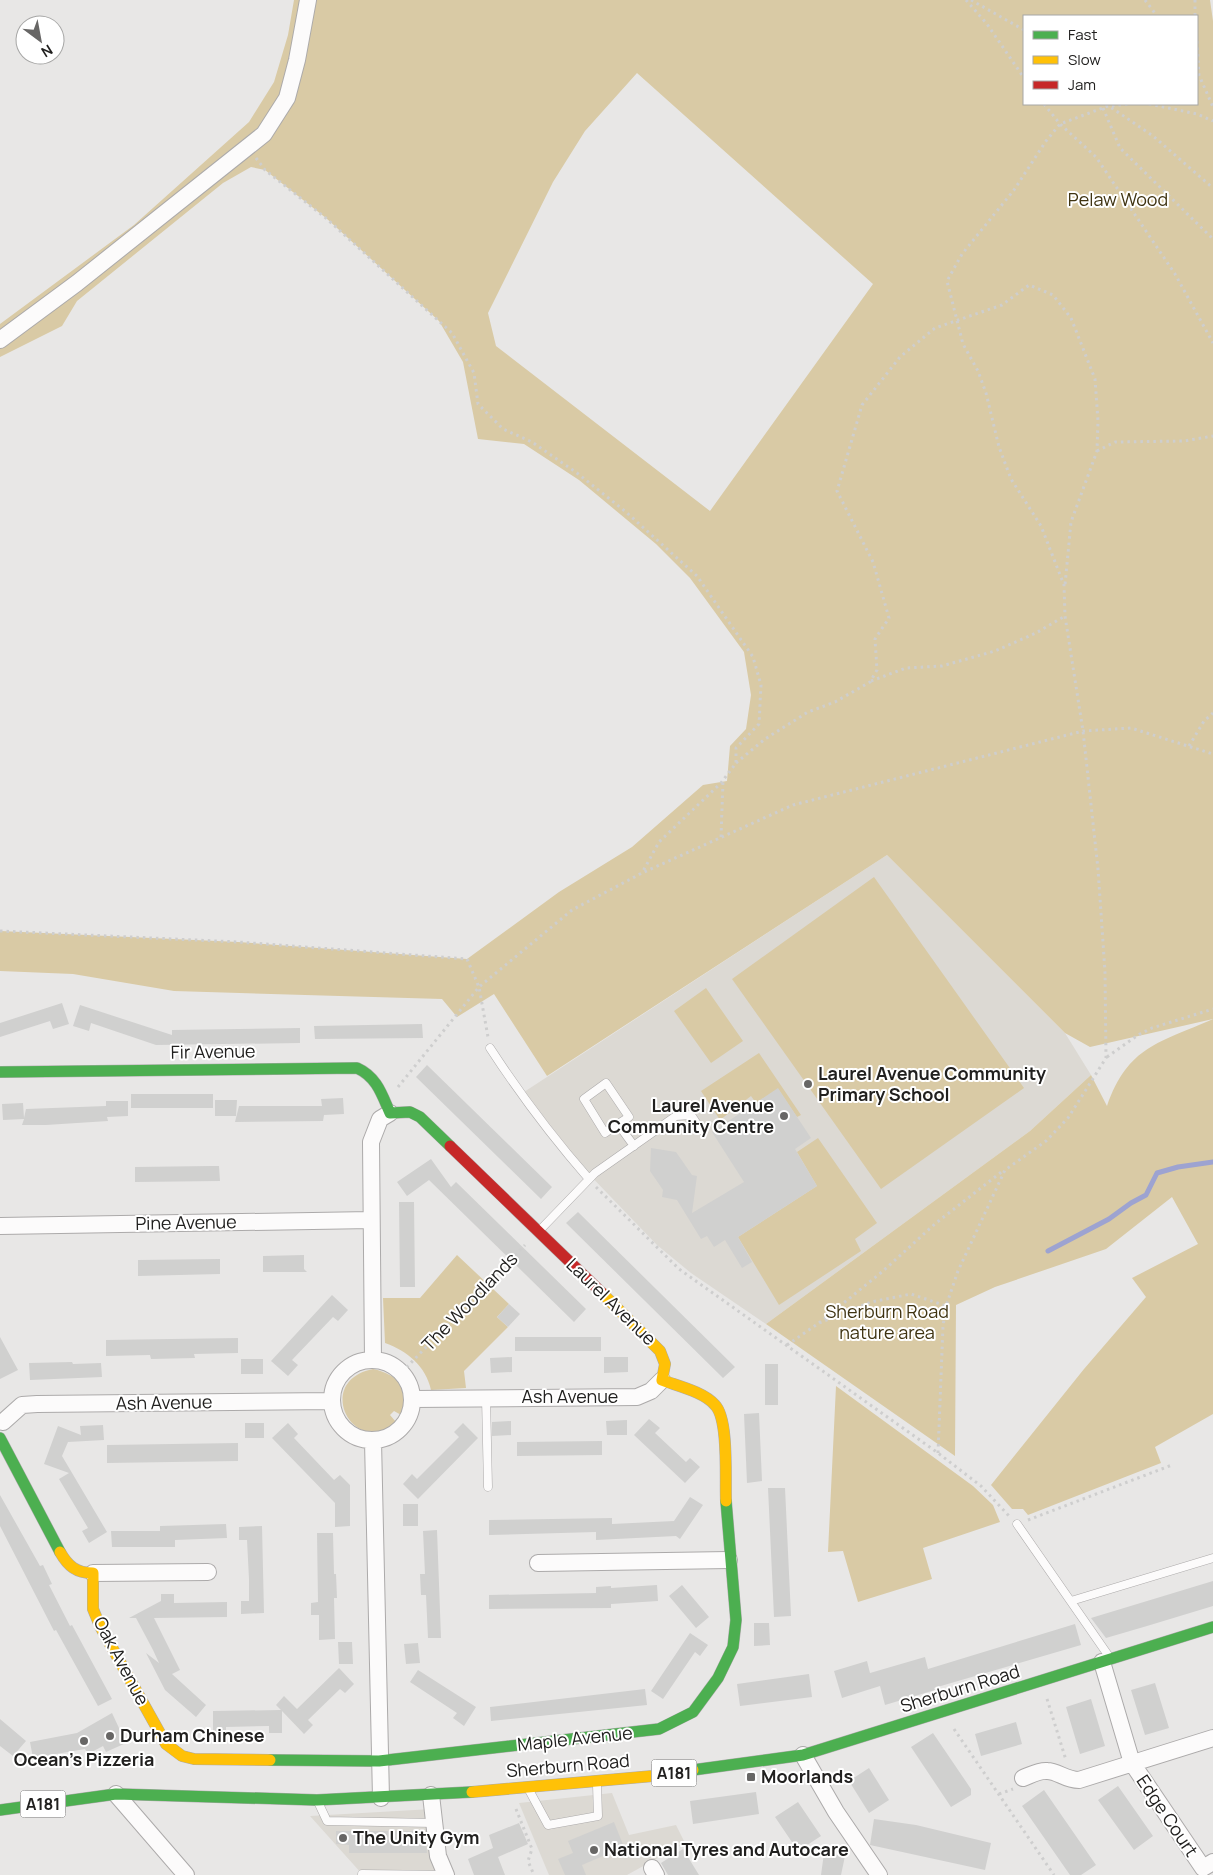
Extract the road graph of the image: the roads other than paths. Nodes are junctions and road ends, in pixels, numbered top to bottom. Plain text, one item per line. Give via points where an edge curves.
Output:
1 (308, 0) edge
2 (0, 340) edge
3 (490, 1048) road end
4 (0, 1072) edge
5 (392, 1108) junction
6 (618, 1124) junction
7 (701, 1130) dead end
8 (634, 1146) junction
9 (589, 1180) junction
10 (371, 1220) junction
11 (0, 1226) edge
12 (538, 1232) junction
13 (373, 1360) junction
14 (662, 1380) junction
15 (413, 1398) junction
16 (486, 1398) junction
17 (332, 1401) junction
18 (1, 1429) edge
19 (373, 1441) junction
20 (488, 1487) dead end
21 (1017, 1524) road end
22 (1213, 1558) edge
23 (729, 1560) junction
24 (538, 1563) dead end
25 (208, 1572) dead end
26 (93, 1574) junction
27 (1070, 1601) junction
28 (1213, 1627) edge
29 (1106, 1661) junction
30 (1213, 1738) edge
31 (166, 1744) joint
32 (804, 1755) junction
33 (380, 1761) junction
34 (1132, 1763) junction
35 (1023, 1778) dead end
36 (597, 1781) junction
37 (528, 1787) junction
38 (116, 1794) junction
39 (431, 1795) junction
40 (381, 1798) junction
41 (317, 1800) junction
42 (0, 1810) edge
43 (434, 1823) junction
44 (1203, 1868) edge
45 (362, 1874) dead end
46 (186, 1875) edge
47 (446, 1875) edge
48 (879, 1875) edge

1 - 2 street via 287,98 264,134
3 - 9 lane via 521,1095
4 - 5 street, Fir Avenue via 359,1068 367,1071
5 - 10 street via 380,1119 371,1142
5 - 12 street, Laurel Avenue via 420,1117
6 - 6 lane via 629,1117 606,1083 584,1099 605,1133
6 - 8 lane
7 - 8 lane via 691,1116 676,1116
8 - 9 lane
9 - 12 lane
10 - 11 street, Pine Avenue
10 - 13 street
12 - 14 street, Laurel Avenue via 662,1352 666,1369
13 - 15 street via 387,1363 402,1372
13 - 17 street via 358,1363 343,1372 334,1387
14 - 16 street, Ash Avenue via 651,1391 637,1397
14 - 23 street via 716,1405 723,1422
15 - 16 street, Ash Avenue
15 - 19 street via 410,1415 402,1427 390,1437
16 - 20 lane
17 - 18 street, Ash Avenue via 37,1404 22,1406
17 - 19 street via 339,1423 348,1433
18 - 26 street via 68,1564 81,1573
19 - 33 street
21 - 27 lane
22 - 27 lane
23 - 24 street
23 - 33 street, Maple Avenue via 735,1615 733,1650 694,1711 676,1723 659,1730
25 - 26 street
26 - 31 street, Oak Avenue via 93,1609 100,1626
27 - 29 lane
28 - 29 street, Sherburn Road / A181
29 - 32 street, Sherburn Road / A181
29 - 34 street, Edge Court
30 - 34 street, Edge Court
31 - 33 street, Maple Avenue via 182,1756 194,1759
32 - 36 street, Sherburn Road / A181
32 - 48 street via 836,1812
33 - 40 street
34 - 35 street, Edge Court via 1079,1780 1046,1770
34 - 44 street, Edge Court
36 - 37 street, Sherburn Road / A181
36 - 37 lane via 598,1816 548,1825
37 - 39 street, Sherburn Road / A181
38 - 41 street, Sherburn Road / A181
38 - 42 street, A181
38 - 46 street
39 - 40 street, Sherburn Road / A181
39 - 43 street
40 - 41 street, Sherburn Road / A181
41 - 43 lane via 327,1821
43 - 47 street via 438,1856
45 - 47 lane

